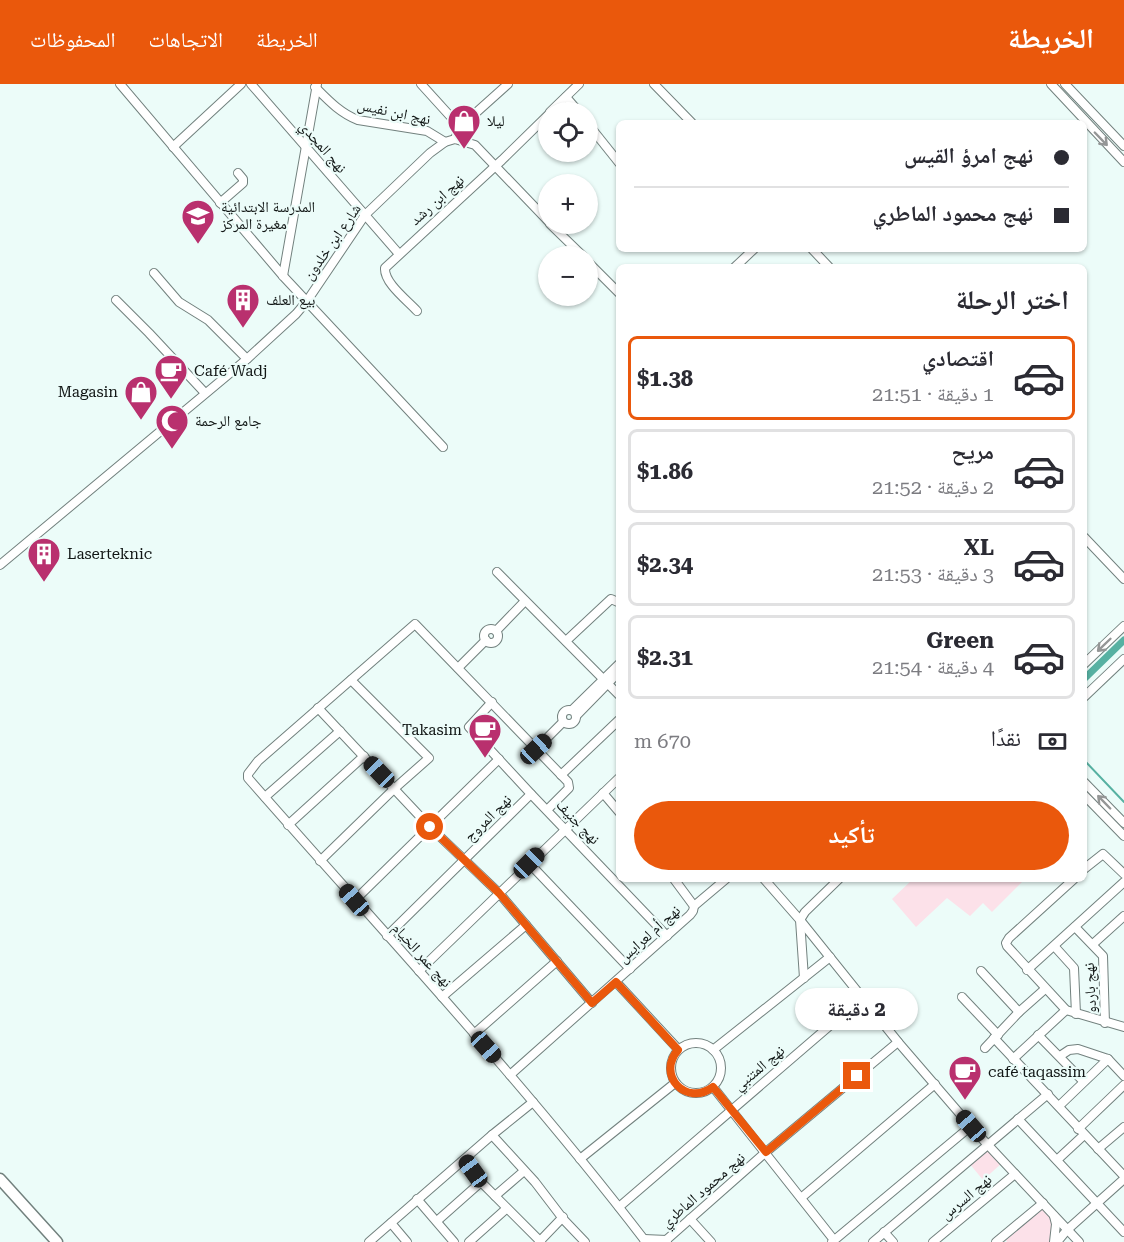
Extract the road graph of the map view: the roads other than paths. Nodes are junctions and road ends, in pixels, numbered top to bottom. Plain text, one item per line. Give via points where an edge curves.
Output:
1 (241, 84) edge
2 (251, 84) edge
3 (421, 84) edge
4 (508, 84) edge
5 (579, 84) edge
6 (654, 84) edge
7 (1051, 84) edge
8 (1065, 84) edge
9 (315, 85) edge
10 (126, 86) edge
11 (566, 97) junction
12 (561, 102) edge
13 (570, 102) edge
14 (689, 120) edge
15 (1085, 120) edge
16 (1087, 122) edge
17 (538, 125) edge
18 (460, 127) junction
19 (598, 136) edge
20 (455, 139) junction
21 (445, 142) junction
22 (1124, 146) edge
23 (173, 147) junction
24 (305, 147) junction
25 (616, 159) edge
26 (1124, 162) edge
27 (494, 167) junction
28 (238, 173) dead end
29 (220, 203) junction
30 (538, 211) edge
31 (365, 215) junction
32 (561, 234) edge
33 (573, 246) edge
34 (751, 252) edge
35 (815, 252) edge
36 (399, 254) junction
37 (738, 264) edge
38 (826, 264) edge
39 (598, 272) edge
40 (154, 273) dead end
41 (283, 276) junction
42 (616, 290) edge
43 (116, 300) dead end
44 (307, 301) junction
45 (417, 311) dead end
46 (247, 359) junction
47 (205, 393) junction
48 (443, 447) dead end
49 (1087, 540) edge
50 (0, 565) edge
51 (497, 572) dead end
52 (1124, 579) edge
53 (525, 601) junction
54 (616, 601) edge
55 (1124, 626) edge
56 (566, 641) junction
57 (1124, 659) edge
58 (1087, 661) edge
59 (458, 668) junction
60 (616, 668) edge
61 (616, 674) edge
62 (351, 680) junction
63 (606, 680) junction
64 (616, 691) edge
65 (1087, 694) edge
66 (492, 702) junction
67 (318, 708) junction
68 (616, 723) edge
69 (340, 731) junction
70 (536, 749) junction
71 (364, 756) junction
72 (499, 759) junction
73 (561, 775) junction
74 (616, 781) edge
75 (1087, 785) edge
76 (395, 788) junction
77 (603, 793) junction
78 (531, 794) junction
79 (265, 797) junction
80 (1087, 798) edge
81 (616, 808) edge
82 (547, 810) junction
83 (1124, 823) edge
84 (288, 825) junction
85 (430, 827) junction
86 (565, 828) junction
87 (1124, 836) edge
88 (465, 860) junction
89 (321, 861) junction
90 (529, 863) junction
91 (1087, 867) edge
92 (1124, 874) edge
93 (676, 882) edge
94 (722, 882) edge
95 (767, 882) edge
96 (836, 882) edge
97 (1071, 882) edge
98 (1124, 882) edge
99 (499, 893) junction
100 (354, 900) junction
101 (692, 903) junction
102 (1124, 916) edge
103 (800, 920) junction
104 (526, 925) junction
105 (1075, 927) junction
106 (387, 936) junction
107 (667, 936) junction
108 (1093, 944) junction
109 (1055, 946) junction
110 (830, 957) junction
111 (557, 961) junction
112 (630, 969) junction
113 (1027, 970) junction
114 (419, 971) junction
115 (981, 971) dead end
116 (804, 978) junction
117 (616, 982) junction
118 (1046, 989) junction
119 (442, 997) junction
120 (962, 997) dead end
121 (862, 998) junction
122 (592, 1003) junction
123 (1066, 1010) junction
124 (1019, 1012) junction
125 (1076, 1014) junction
126 (1105, 1023) junction
127 (1124, 1027) edge
128 (474, 1034) junction
129 (1038, 1035) junction
130 (996, 1036) junction
131 (898, 1042) junction
132 (985, 1048) dead end
133 (678, 1050) junction
134 (713, 1050) junction
135 (1060, 1056) junction
136 (1013, 1059) junction
137 (1108, 1059) junction
138 (510, 1075) junction
139 (1124, 1076) edge
140 (1083, 1081) junction
141 (675, 1083) junction
142 (935, 1084) junction
143 (1124, 1085) edge
144 (713, 1087) junction
145 (1048, 1094) junction
146 (533, 1102) junction
147 (1059, 1106) junction
148 (731, 1110) junction
149 (1018, 1119) junction
150 (971, 1126) junction
151 (1124, 1127) edge
152 (1081, 1132) junction
153 (492, 1135) junction
154 (988, 1144) junction
155 (1098, 1149) junction
156 (766, 1152) junction
157 (465, 1159) junction
158 (580, 1159) junction
159 (1057, 1160) junction
160 (524, 1171) junction
161 (1015, 1174) junction
162 (1124, 1178) edge
163 (0, 1179) edge
164 (481, 1182) junction
165 (495, 1196) junction
166 (801, 1198) junction
167 (417, 1199) junction
168 (1042, 1203) junction
169 (1098, 1203) junction
170 (619, 1206) junction
171 (507, 1209) junction
172 (1054, 1215) junction
173 (563, 1217) junction
174 (690, 1219) junction
175 (437, 1221) junction
176 (391, 1223) junction
177 (1067, 1230) junction
178 (884, 1232) junction
179 (1124, 1232) edge
180 (942, 1234) junction
181 (645, 1240) edge
182 (450, 1241) edge
183 (666, 1241) edge
184 (833, 1241) edge
185 (999, 1241) edge
186 (57, 1242) edge
187 (369, 1242) edge
188 (407, 1242) edge
189 (469, 1242) edge
190 (540, 1242) edge
191 (585, 1242) edge
192 (711, 1242) edge
193 (873, 1242) edge
194 (893, 1242) edge
195 (933, 1242) edge
196 (950, 1242) edge
197 (1055, 1242) edge
198 (1079, 1242) edge

1 - 23 street
2 - 24 street, نهج المجدي
3 - 18 street
4 - 18 street
5 - 11 street, نهج ابن رشد
6 - 14 street
7 -> 15 street
8 - 22 street
9 - 21 street, نهج ابن نفيس via 349,117 427,131
9 - 24 street
10 - 23 street
11 - 12 street, نهج ابن رشد
11 - 13 street
16 -> 26 street
17 - 27 street, نهج ابن رشد
18 - 20 street
19 - 25 street
20 - 21 street, شارع ابن خلدون
20 - 27 street via 475,145
21 - 31 street, شارع ابن خلدون
23 - 29 street
24 - 31 street, نهج المجدي
24 - 41 street
27 - 30 street
27 - 36 street, نهج ابن رشد
28 - 29 street via 243,183
29 - 41 street
31 - 36 street, نهج المجدي
31 - 44 street, شارع ابن خلدون
32 - 33 street
34 - 37 street
35 - 38 street
36 - 45 street, نهج ابن رشد via 384,274
39 - 42 street
40 - 46 street via 179,302 208,320
41 - 44 street
43 - 47 street
44 - 46 street, شارع ابن خلدون
44 - 48 street
46 - 47 street, شارع ابن خلدون
47 - 50 street, شارع ابن خلدون
49 - 52 street
51 - 53 street
53 - 56 street
53 - 59 street via 496,631 496,641 486,640
54 - 56 street via 611,599
55 -> 58 street
56 - 63 street
57 - 65 street
59 - 62 street, نهج عمر الخيام via 415,624
59 - 66 street
60 - 63 street
61 - 63 street
62 - 67 street, نهج عمر الخيام
62 - 76 street via 429,758
63 - 64 street
63 - 70 street via 574,713 575,721 563,722
66 - 70 street
66 - 72 street, نهج جنيف via 470,727
67 - 69 street
67 - 79 street, نهج عمر الخيام via 250,770 248,778
68 - 73 street
69 - 71 street
69 - 79 street
70 - 73 street
71 - 76 street
71 - 84 street
72 - 78 street, نهج جنيف
72 - 85 street
73 - 82 street via 570,786
74 - 77 street
83 -> 75 street
76 - 85 street
76 - 89 street
77 - 81 street
77 - 86 street
78 - 82 street, نهج جنيف
78 - 88 street, نهج المروج
79 - 84 street, نهج عمر الخيام
80 - 87 street
82 - 86 street, نهج جنيف
84 - 89 street, نهج عمر الخيام
85 - 88 street
85 - 100 street
86 - 90 street
86 - 107 street, نهج جنيف
88 - 99 street
88 - 106 street, نهج المروج
89 - 100 street, نهج عمر الخيام
90 - 99 street
90 - 112 street
91 - 92 street via 1106,854
93 - 101 street
94 - 101 street, نهج أم لعرايس
95 - 103 street
96 - 103 street
97 - 113 street via 1007,941
98 - 105 street
99 - 104 street
99 - 114 street
100 - 106 street, نهج عمر الخيام
101 - 107 street, نهج أم لعرايس via 690,915
102 - 108 street
103 - 110 street
103 - 116 street
104 - 111 street
104 - 119 street
105 - 108 street, نهج باردو
105 - 109 street
106 - 114 street, نهج عمر الخيام
107 - 112 street, نهج أم لعرايس
108 - 126 street, نهج باردو via 1103,959
109 - 113 street
109 - 125 street via 1074,968
110 - 116 street
110 - 121 street
111 - 122 street
111 - 128 street
112 - 117 street, نهج أم لعرايس
113 - 118 street
114 - 119 street, نهج عمر الخيام
115 - 124 street
116 - 134 street
117 - 122 street, نهج أم لعرايس
117 - 133 street
118 - 123 street
118 - 124 street
119 - 128 street, نهج عمر الخيام
120 - 130 street
121 - 131 street
121 - 148 street, نهج المتنبي
122 - 138 street, نهج أم لعرايس
123 - 125 street
123 - 129 street
124 - 130 street
125 - 126 street
126 - 127 street
128 - 138 street, نهج عمر الخيام
129 - 135 street
129 - 136 street
130 - 132 street
130 - 136 street
131 - 142 street
131 - 156 street, نهج محمود الماطري
133 - 134 street via 698,1043
133 - 141 street via 670,1067
134 - 144 street via 721,1068
135 - 137 street via 1072,1049
135 - 140 street
136 - 145 street
137 - 139 street
137 - 140 street
138 - 146 street, نهج عمر الخيام
140 - 147 street
141 - 144 street via 693,1093
141 - 158 street
142 - 150 street
142 - 166 street
143 - 152 street
144 - 148 street
145 - 147 street
145 - 149 street
146 - 153 street
146 - 158 street, نهج عمر الخيام
147 - 152 street
148 - 156 street
148 - 170 street, نهج المتنبي
149 - 154 street
149 - 159 street
150 - 154 street
150 - 184 street
151 - 155 street
152 - 155 street
152 - 159 street
153 - 157 street
153 - 160 street
154 - 161 street
154 - 178 street
155 - 162 street
156 - 166 street
156 - 174 street, نهج محمود الماطري
157 - 164 street
157 - 167 street
158 - 170 street, نهج عمر الخيام
159 - 169 street
160 - 165 street
160 - 173 street
161 - 168 street
161 - 180 street, نهج السرس
162 - 169 street
163 - 186 main road
164 - 165 street
164 - 175 street
165 - 171 street
166 - 184 street
167 - 175 street
167 - 176 street
168 - 172 street
168 - 185 street
169 - 177 street
169 - 179 street
170 - 181 street, نهج عمر الخيام
171 - 189 street
171 - 190 street
172 - 177 street
172 - 197 street
173 - 190 street
173 - 191 street
174 - 183 street, نهج محمود الماطري
174 - 192 street
175 - 182 street
176 - 187 street
176 - 188 street
177 - 197 street
177 - 198 street
178 - 193 street
178 - 194 street
180 - 195 street, نهج السرس
180 - 196 street
181 - 183 street

